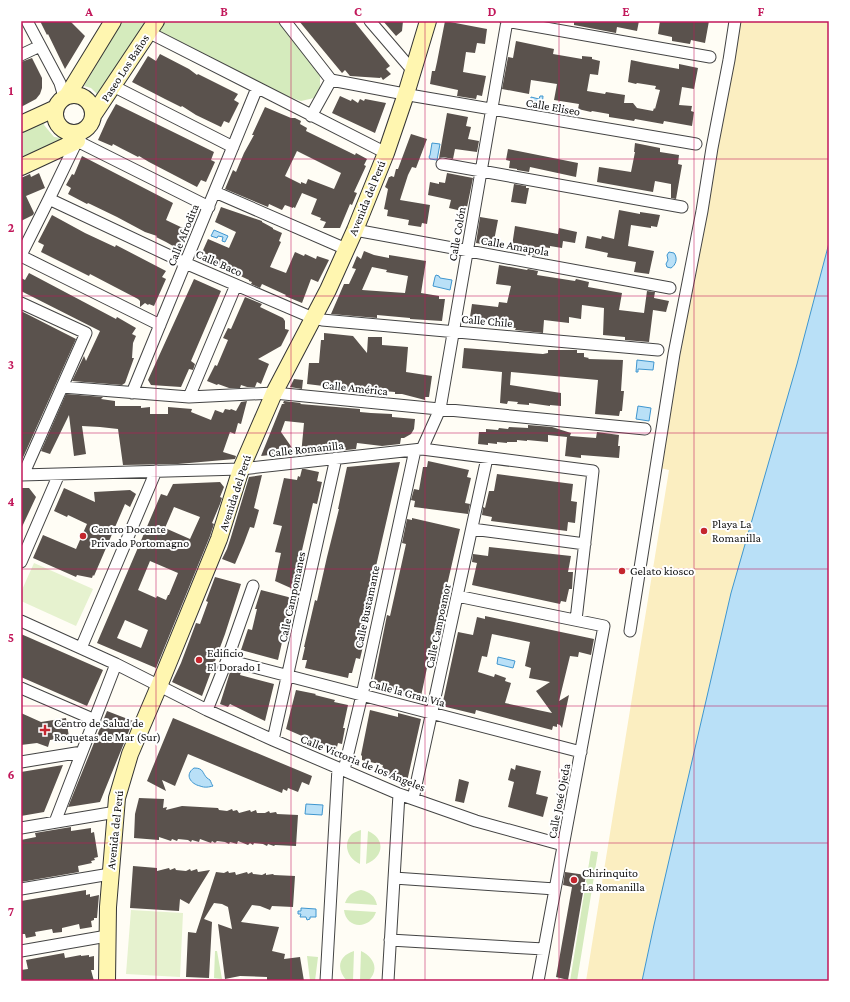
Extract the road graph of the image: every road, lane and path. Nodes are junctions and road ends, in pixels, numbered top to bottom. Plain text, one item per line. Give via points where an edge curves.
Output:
1 (27, 21) edge
2 (113, 21) edge
3 (285, 21) edge
4 (370, 21) edge
5 (428, 21) edge
6 (506, 21) edge
7 (735, 21) edge
8 (152, 27) edge
9 (40, 46) junction
10 (21, 55) edge
11 (710, 58) dead end
12 (413, 71) junction
13 (331, 80) junction
14 (113, 86) junction
15 (257, 88) junction
16 (406, 94) junction
17 (62, 100) junction
18 (492, 109) junction
19 (94, 114) junction
20 (311, 116) junction
21 (21, 124) edge
22 (80, 136) junction
23 (696, 144) dead end
24 (233, 147) junction
25 (386, 153) junction
26 (442, 164) dead end
27 (21, 167) edge
28 (481, 170) junction
29 (215, 192) junction
30 (49, 199) junction
31 (208, 207) junction
32 (682, 207) dead end
33 (355, 230) junction
34 (26, 236) edge
35 (346, 249) junction
36 (467, 251) junction
37 (21, 256) edge
38 (186, 263) junction
39 (236, 285) junction
40 (670, 288) dead end
41 (21, 303) edge
42 (313, 318) junction
43 (160, 325) junction
44 (453, 331) junction
45 (658, 350) dead end
46 (62, 387) junction
47 (132, 392) junction
48 (274, 393) junction
49 (189, 397) junction
50 (440, 409) junction
51 (645, 429) dead end
52 (418, 449) junction
53 (336, 458) junction
54 (488, 458) junction
55 (240, 469) junction
56 (156, 472) junction
57 (59, 474) junction
58 (22, 475) edge
59 (472, 529) junction
60 (585, 544) junction
61 (21, 562) edge
62 (252, 586) dead end
63 (457, 596) junction
64 (21, 620) edge
65 (576, 620) junction
66 (630, 631) dead end
67 (81, 648) junction
68 (227, 660) junction
69 (116, 664) junction
70 (288, 676) junction
71 (159, 686) junction
72 (21, 688) edge
73 (362, 695) junction
74 (207, 710) junction
75 (432, 713) junction
76 (95, 720) junction
77 (273, 740) junction
78 (82, 752) junction
79 (581, 752) junction
80 (21, 762) edge
81 (341, 769) junction
82 (399, 794) junction
83 (413, 799) junction
84 (116, 812) junction
85 (55, 822) junction
86 (21, 828) edge
87 (563, 845) junction
88 (110, 874) junction
89 (394, 878) junction
90 (21, 889) edge
91 (556, 889) junction
92 (107, 936) junction
93 (390, 940) junction
94 (544, 948) junction
95 (21, 951) edge
96 (107, 981) edge
97 (326, 981) edge
98 (388, 981) edge
99 (538, 981) edge

1 - 9 street
2 - 17 street
3 - 13 street
4 - 12 street
5 - 12 street, Avenida del Perú
6 - 11 street
6 - 18 street, Calle Colón
7 - 66 street via 674,354
8 - 14 street, Paseo Los Baños
8 - 15 street
9 - 10 street
9 - 17 street via 60,83
12 - 16 street, Avenida del Perú
13 - 16 street, Calle Eliseo
13 - 20 street
14 - 19 street, Paseo Los Baños
14 - 24 street
15 - 20 street
15 - 24 street, Calle Afrodita
16 - 18 street, Calle Eliseo
16 - 25 street, Avenida del Perú
17 - 19 street via 72,94 83,96 89,101
17 - 21 street
17 - 22 street via 55,117 65,131
18 - 23 street, Calle Eliseo
18 - 28 street, Calle Colón
19 - 22 street via 93,121
20 - 25 street
22 - 27 street
22 - 30 street
22 - 31 street
24 - 29 street, Calle Afrodita
25 - 33 street, Avenida del Perú
26 - 28 street
28 - 32 street
28 - 36 street, Calle Colón
29 - 31 street, Calle Afrodita
29 - 35 street
30 - 34 street
30 - 38 street, Calle Baco
31 - 38 street, Calle Afrodita
33 - 35 street, Avenida del Perú
33 - 36 street, Calle Amapola
34 - 37 street
35 - 42 street, Avenida del Perú
36 - 40 street, Calle Amapola
36 - 44 street, Calle Colón
37 - 43 street
38 - 39 street, Calle Baco
38 - 43 street, Calle Afrodita
39 - 42 street, Calle Baco
39 - 49 street
41 - 46 street via 86,333
42 - 44 street, Calle Chile
42 - 48 street, Avenida del Perú
43 - 47 street, Calle Afrodita
44 - 45 street, Calle Chile
44 - 50 street, Calle Colón
46 - 47 street, Calle América
46 - 58 street
47 - 49 street, Calle América
48 - 49 street, Calle América
48 - 50 street, Calle América
48 - 55 street, Avenida del Perú
50 - 51 street, Calle América
50 - 52 street, Calle Colón
52 - 53 street, Calle Romanilla
52 - 54 street, Calle Romanilla
52 - 73 street, Calle Bustamante
53 - 55 street, Calle Romanilla
53 - 70 street, Calle Campomanes
54 - 59 street, Calle Campoamor
54 - 60 street, Calle Romanilla via 592,472
55 - 56 street, Calle Romanilla
55 - 71 street, Avenida del Perú via 219,539
56 - 57 street, Calle Romanilla
56 - 67 street
57 - 58 street, Calle Romanilla
57 - 61 street
59 - 60 street
59 - 63 street, Calle Campoamor
60 - 65 street
62 - 68 street
63 - 65 street
63 - 75 street, Calle Campoamor
64 - 67 street, Calle Victoria de los Ángeles
65 - 79 street, Calle José Ojeda via 604,626
67 - 69 street, Calle Victoria de los Ángeles
68 - 70 street, Calle la Gran Vía
68 - 74 street
69 - 71 street, Calle Victoria de los Ángeles
69 - 76 street
70 - 73 street, Calle la Gran Vía
70 - 77 street, Calle Campomanes
71 - 74 street, Calle Victoria de los Ángeles
71 - 84 street, Avenida del Perú via 130,754 117,798
72 - 76 street
73 - 75 street, Calle la Gran Vía
73 - 81 street, Calle Bustamante
74 - 77 street, Calle Victoria de los Ángeles
75 - 79 street, Calle la Gran Vía
75 - 83 street, Calle Campoamor
76 - 78 street
77 - 81 street, Calle Victoria de los Ángeles
78 - 80 street
78 - 85 street
79 - 87 street, Calle José Ojeda
81 - 82 street, Calle Victoria de los Ángeles
81 - 97 street, Calle Bustamante
82 - 83 street, Calle Victoria de los Ángeles
82 - 89 street
83 - 87 street, Calle Victoria de los Ángeles via 476,821
84 - 85 street
84 - 88 street, Avenida del Perú
85 - 86 street
87 - 91 street, Calle José Ojeda
88 - 90 street
88 - 92 street, Avenida del Perú
89 - 91 street
89 - 93 street
91 - 94 street, Calle José Ojeda
92 - 95 street
92 - 96 street, Avenida del Perú
93 - 94 street
93 - 98 street
94 - 99 street, Calle José Ojeda

